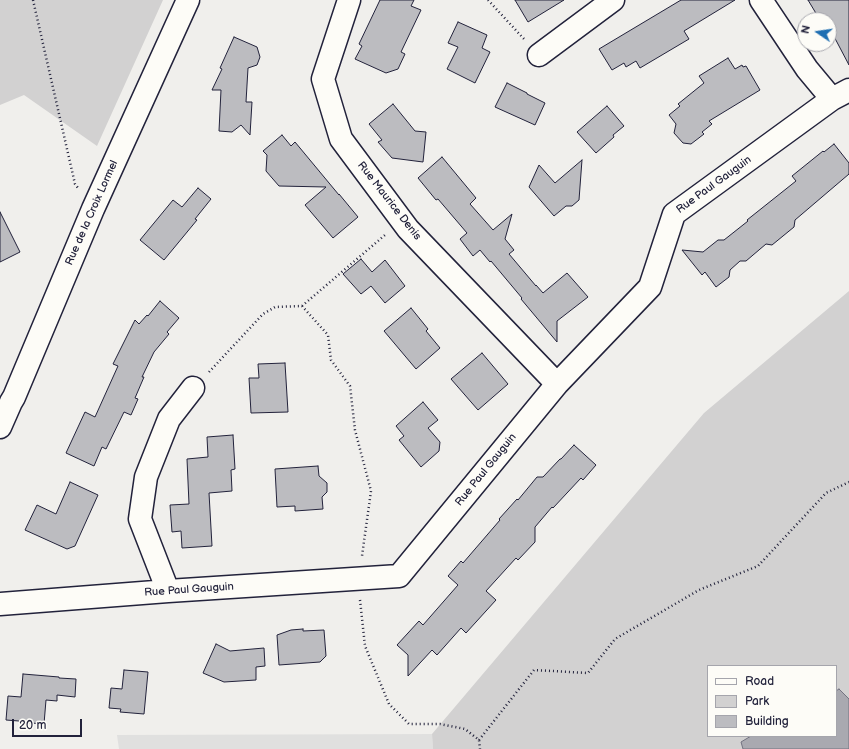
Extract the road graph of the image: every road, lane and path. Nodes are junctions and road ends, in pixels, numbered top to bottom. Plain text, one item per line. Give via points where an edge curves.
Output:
1 (33, 0) edge
2 (188, 0) edge
3 (348, 0) edge
4 (488, 0) edge
5 (613, 0) edge
6 (761, 0) edge
7 (538, 55) joint
8 (841, 95) edge
9 (93, 209) junction
10 (402, 221) junction
11 (302, 306) junction
12 (557, 384) junction
13 (194, 388) joint
14 (0, 427) edge
15 (849, 482) edge
16 (358, 579) junction
17 (168, 591) junction
18 (0, 604) edge
19 (479, 740) junction
20 (480, 749) edge

1 - 9 path via 75,184
2 - 9 street, Rue de la Croix Lormel
3 - 10 street, Rue Maurice Denis via 323,79 341,139
4 - 7 path
5 - 7 street
6 - 8 street via 807,69
8 - 12 street, Rue Paul Gauguin via 674,214 650,287
9 - 14 street, Rue de la Croix Lormel
10 - 11 path
10 - 12 street, Rue Maurice Denis
11 - 13 path via 275,307 262,314
11 - 16 path via 328,335 331,360 350,386 355,430 372,491
12 - 16 street, Rue Paul Gauguin via 399,576
13 - 17 street via 169,418 146,477 140,519
15 - 19 path via 826,493 758,566 699,590 615,639 588,673 534,670
16 - 17 street, Rue Paul Gauguin
16 - 19 path via 365,646 389,704 409,724 440,724 465,729
17 - 18 street, Rue Paul Gauguin
19 - 20 path

